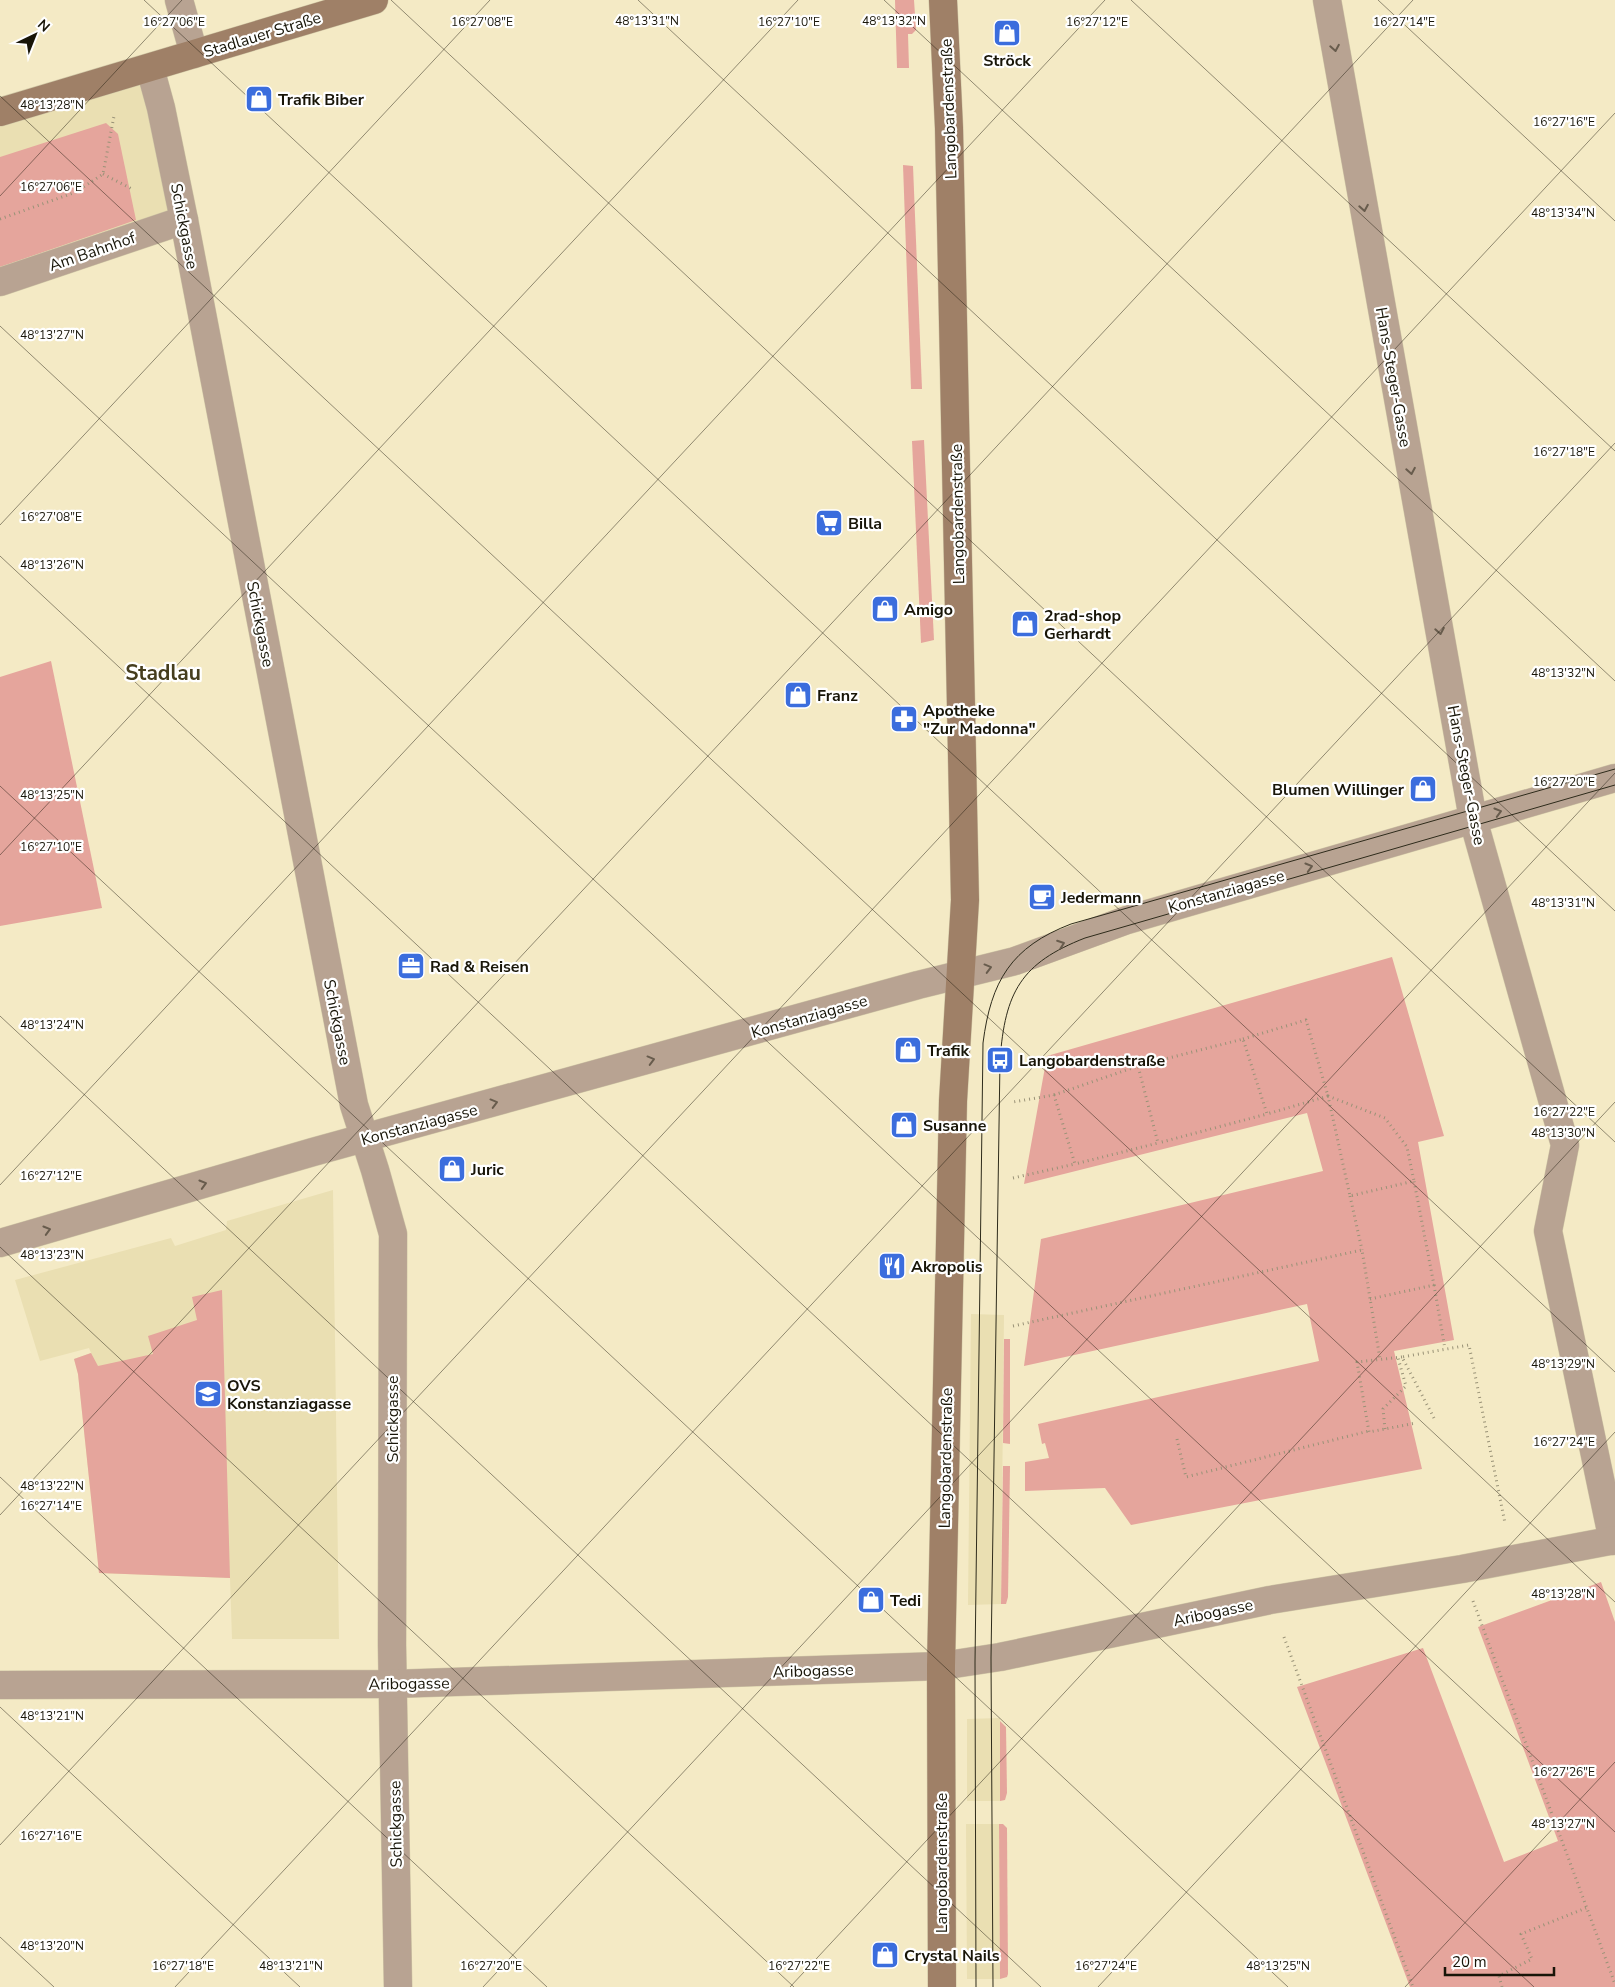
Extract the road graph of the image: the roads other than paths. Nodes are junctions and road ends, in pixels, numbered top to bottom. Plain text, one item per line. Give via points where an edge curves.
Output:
1 (179, 0) edge
2 (374, 0) edge
3 (944, 0) edge
4 (1327, 0) edge
5 (194, 54) junction
6 (150, 68) junction
7 (0, 112) edge
8 (184, 220) junction
9 (0, 282) edge
10 (1615, 778) edge
11 (1473, 819) junction
12 (961, 975) junction
13 (365, 1139) junction
14 (0, 1243) edge
15 (1614, 1540) edge
16 (941, 1666) junction
17 (392, 1684) junction
18 (0, 1685) edge
19 (398, 1987) edge
20 (942, 1987) edge

1 - 5 street
2 - 5 street, Stadlauer Straße
3 - 12 street, Langobardenstraße via 965,900
4 -> 11 street, Hans-Steger-Gasse
5 - 6 street, Stadlauer Straße
6 - 7 street
6 - 8 street, Schickgasse
8 - 9 street, Am Bahnhof
8 - 13 street, Schickgasse via 354,1105
11 -> 10 street, Konstanziagasse
12 -> 11 street, Konstanziagasse via 1021,959 1128,920
11 - 15 street, Hans-Steger-Gasse via 1565,1145 1548,1231
13 -> 12 street, Konstanziagasse
12 - 16 street, Langobardenstraße via 953,1101
14 -> 13 street, Konstanziagasse
13 - 17 street, Schickgasse via 392,1234
15 - 16 street, Aribogasse via 1462,1570 1270,1600 1000,1657
16 - 17 street, Aribogasse
16 - 20 street, Langobardenstraße
17 - 18 street, Aribogasse
17 - 19 street, Schickgasse

